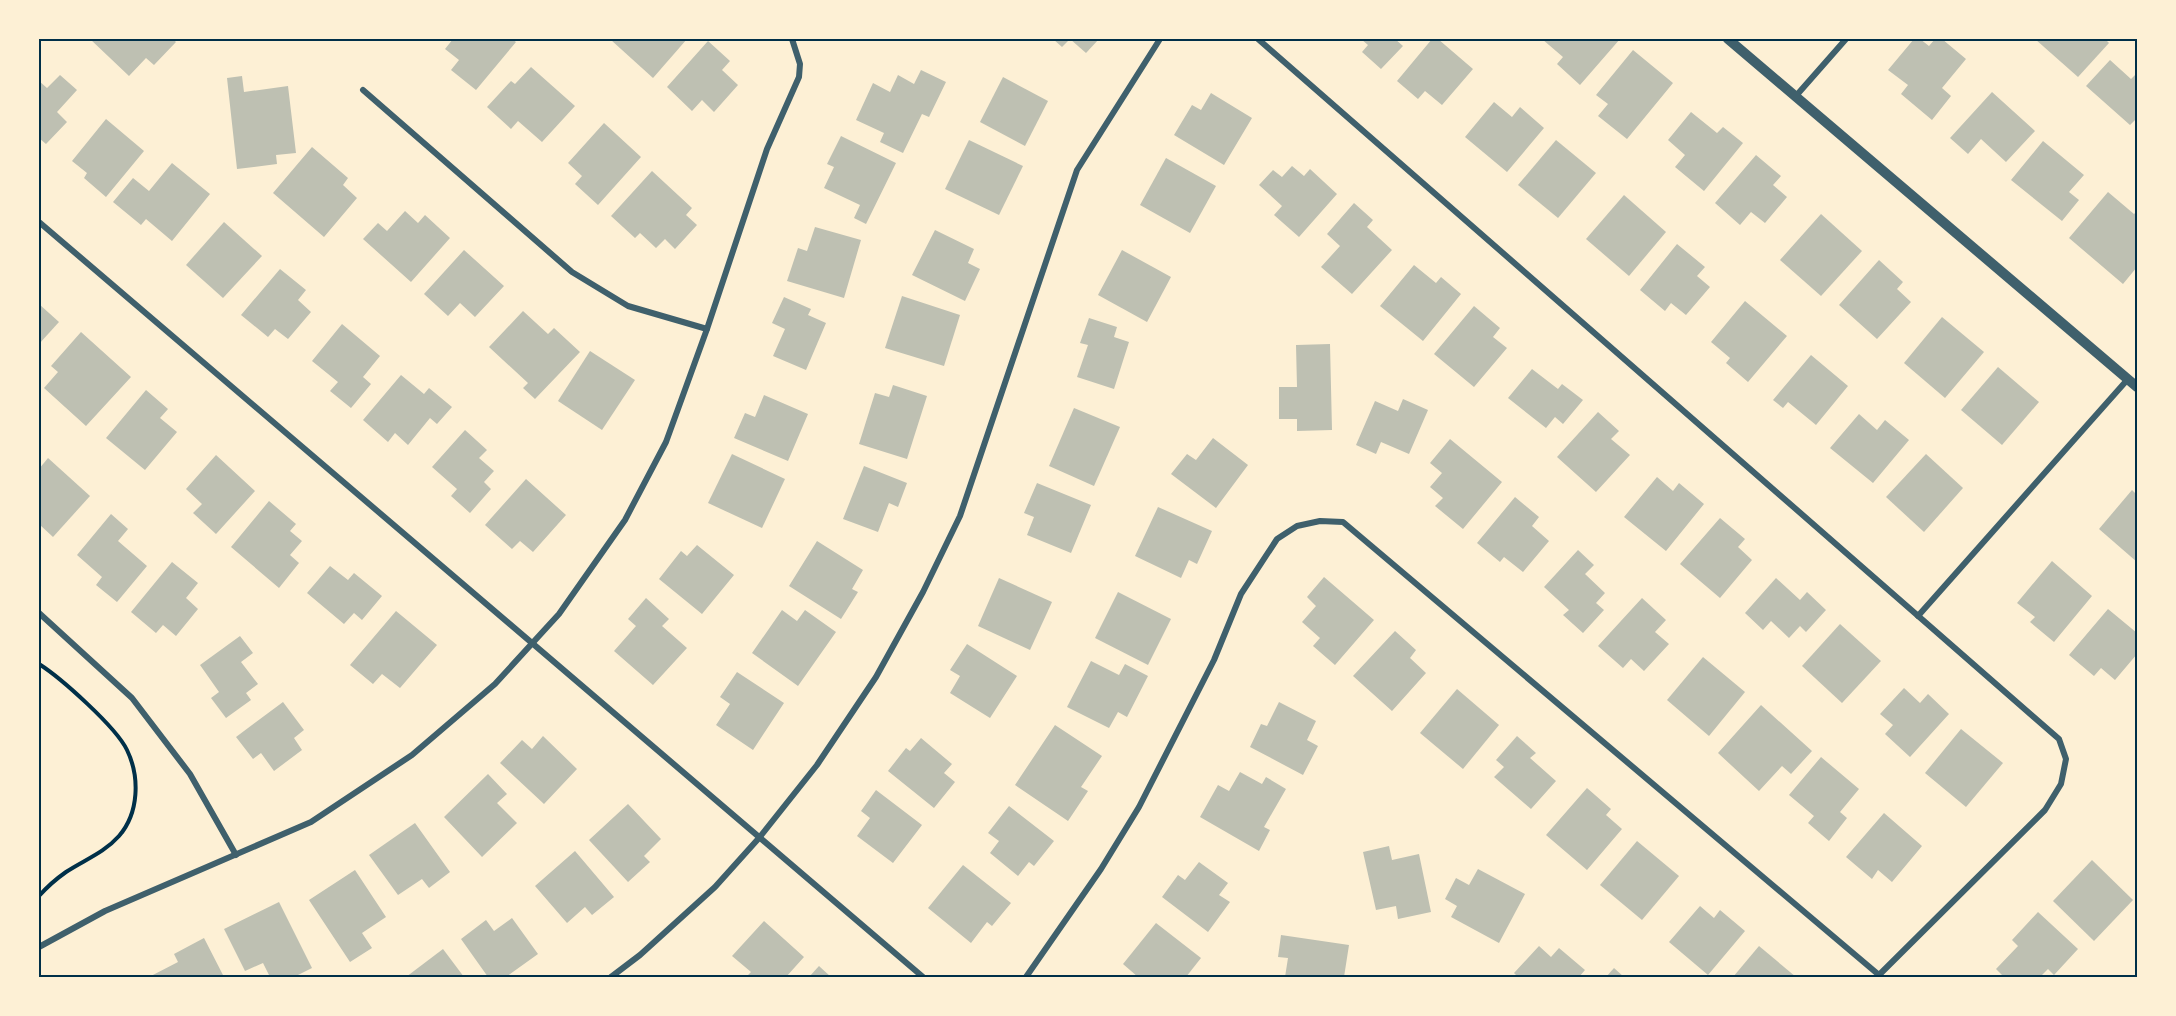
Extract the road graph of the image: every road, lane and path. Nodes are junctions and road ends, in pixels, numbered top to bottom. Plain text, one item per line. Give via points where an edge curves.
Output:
1 (792, 39) edge
2 (1160, 39) edge
3 (1258, 39) edge
4 (1728, 39) edge
5 (1846, 39) edge
6 (363, 90) dead end
7 (1795, 97) junction
8 (39, 222) edge
9 (707, 329) junction
10 (2128, 379) junction
11 (2137, 387) edge
12 (39, 613) edge
13 (1918, 616) junction
14 (532, 645) junction
15 (39, 664) edge
16 (759, 838) junction
17 (236, 855) junction
18 (39, 896) edge
19 (39, 947) edge
20 (1878, 976) edge
21 (611, 977) edge
22 (923, 977) edge
23 (1026, 977) edge

1 - 9 street via 800,64 799,77 767,149
2 - 16 street via 1077,170 960,516 923,592 869,687 817,765
3 - 13 street
4 - 7 street
5 - 7 street
6 - 9 street via 572,272 628,306
7 - 10 street
8 - 14 street
9 - 14 street via 666,442 625,520 560,614
10 - 11 street
10 - 13 street
12 - 17 street via 132,698 190,774
13 - 20 street via 2059,739 2066,759 2061,784 2045,810
14 - 16 street
14 - 17 street via 495,684 412,755 311,822
15 - 18 path via 59,678 118,737 126,748 136,782 133,811 120,835
16 - 21 street via 715,887
16 - 22 street
17 - 19 street via 105,911
20 - 23 street via 1343,522 1320,521 1297,526 1277,539 1241,594 1214,660 1138,807 1101,869

